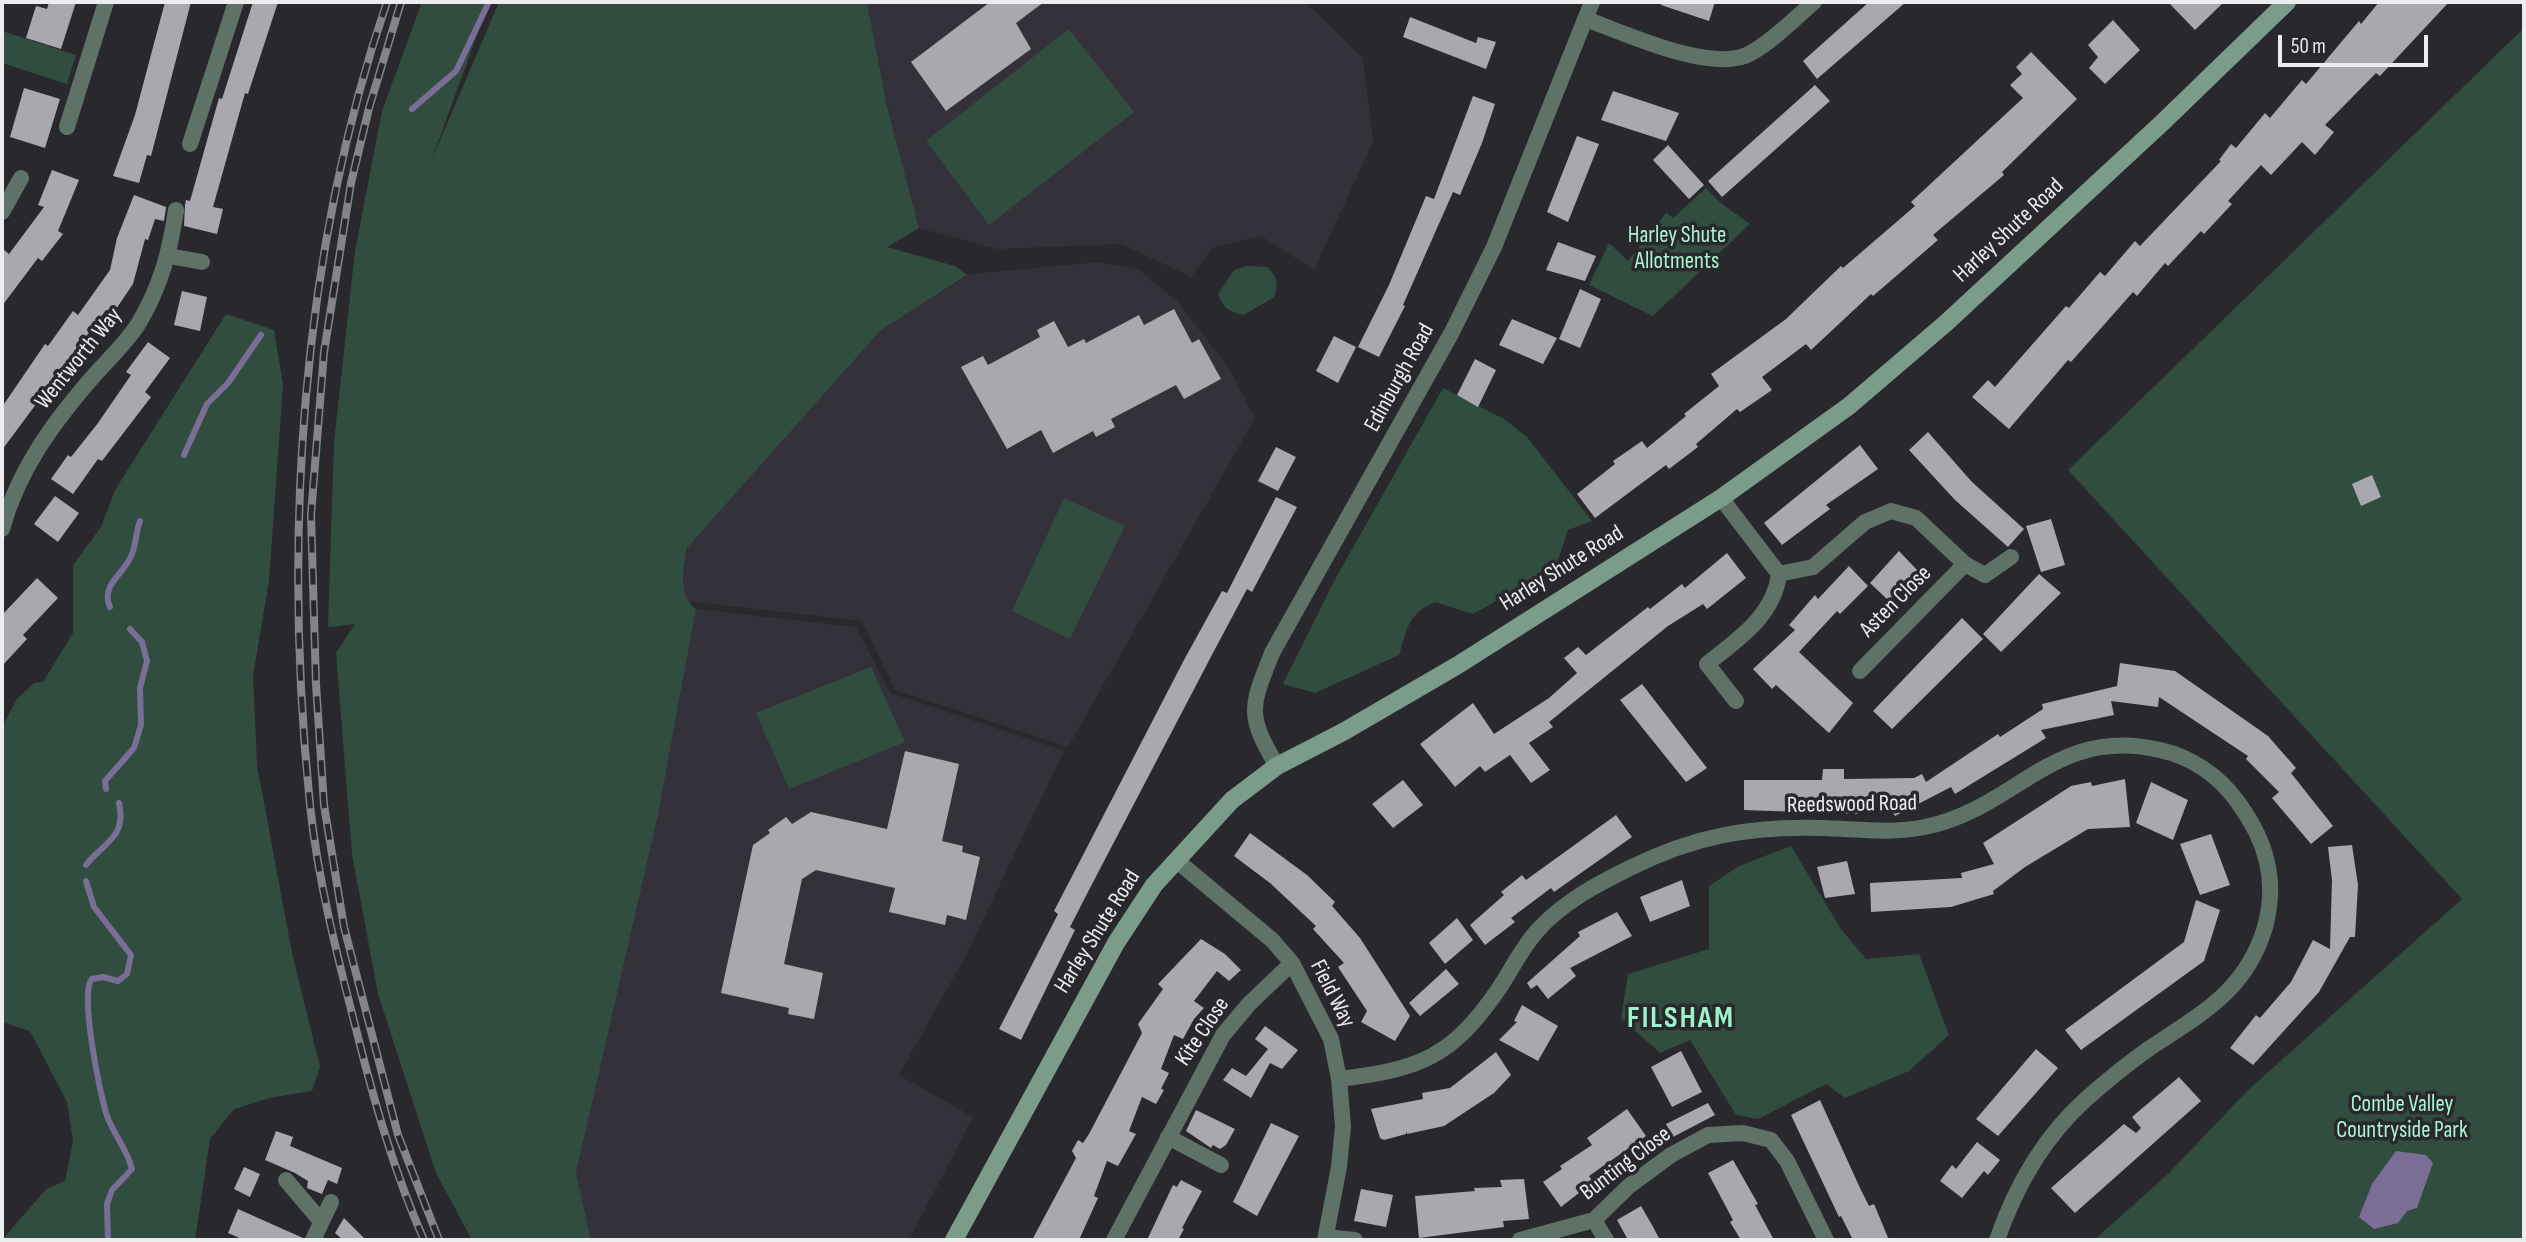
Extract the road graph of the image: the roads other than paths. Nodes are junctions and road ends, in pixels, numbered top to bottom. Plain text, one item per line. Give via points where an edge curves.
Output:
1 (106, 2) edge
2 (236, 2) edge
3 (1592, 2) edge
4 (1814, 2) edge
5 (2287, 2) edge
6 (1586, 19) junction
7 (67, 127) dead end
8 (190, 144) dead end
9 (21, 178) dead end
10 (176, 210) dead end
11 (2, 212) edge
12 (169, 256) junction
13 (202, 262) dead end
14 (1721, 498) junction
15 (2, 529) edge
16 (2011, 557) dead end
17 (1965, 564) junction
18 (1779, 574) junction
19 (1860, 671) dead end
20 (1736, 701) dead end
21 (1277, 766) junction
22 (1176, 860) junction
23 (1292, 964) junction
24 (1339, 1079) junction
25 (1168, 1138) junction
26 (1221, 1165) dead end
27 (286, 1180) dead end
28 (331, 1202) dead end
29 (320, 1220) junction
30 (1594, 1220) junction
31 (1325, 1238) edge
32 (313, 1240) edge
33 (954, 1240) edge
34 (1114, 1240) edge
35 (1355, 1240) edge
36 (1520, 1240) edge
37 (1606, 1240) edge
38 (1826, 1240) edge
39 (1997, 1240) edge

1 - 7 street
2 - 8 street
3 - 6 street, Edinburgh Road
4 - 6 street via 1749,55 1704,60
5 - 14 main road, Harley Shute Road via 1945,323 1849,406
6 - 21 street, Edinburgh Road via 1494,247 1452,332 1272,653 1256,693 1253,715
9 - 11 street
10 - 12 street, Wentworth Way
12 - 13 street
12 - 15 street, Wentworth Way via 139,324 69,405 27,464
14 - 18 street
14 - 21 main road, Harley Shute Road via 1458,665
16 - 17 street, Asten Close via 1985,575
17 - 18 street, Asten Close via 1916,518 1891,511 1865,522 1813,567
17 - 19 street, Asten Close
18 - 20 street via 1771,605 1707,664
21 - 22 main road, Harley Shute Road via 1232,800
22 - 23 street, Field Way via 1232,904
22 - 33 main road, Harley Shute Road via 1116,943
23 - 24 street, Field Way via 1331,1039
23 - 25 street, Kite Close via 1223,1035
24 - 31 street, Field Way via 1343,1126
24 - 39 street, Reedswood Road via 1438,1055 1466,1033 1536,932 1568,903 1630,868 1699,838 1746,831 1890,832 1929,826 1974,811 2036,770 2084,748 2132,743 2183,755 2224,784 2258,830 2272,881 2265,925 2250,967 2216,1004 2143,1053 2082,1103 2039,1152 2011,1202
25 - 26 street
25 - 34 street, Kite Close
27 - 29 street
28 - 29 street
29 - 32 street
30 - 36 street, Bunting Close
30 - 37 street
30 - 38 street, Bunting Close via 1671,1155 1708,1135 1743,1133 1771,1140 1787,1161
31 - 35 street

